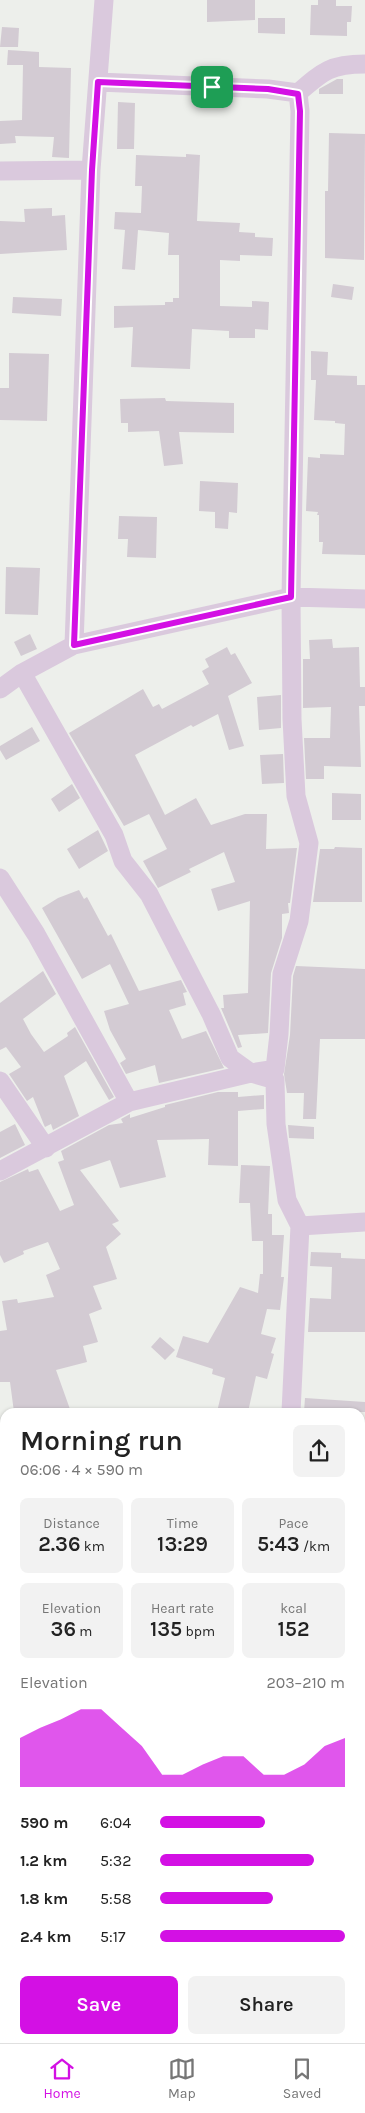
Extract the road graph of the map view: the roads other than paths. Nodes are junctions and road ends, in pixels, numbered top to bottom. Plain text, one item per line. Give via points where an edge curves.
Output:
1 (104, 0) edge
2 (365, 64) edge
3 (98, 82) junction
4 (298, 94) junction
5 (0, 170) edge
6 (92, 170) junction
7 (291, 597) junction
8 (365, 600) edge
9 (74, 645) junction
10 (22, 673) junction
11 (0, 689) edge
12 (0, 878) edge
13 (251, 1073) junction
14 (0, 1082) edge
15 (129, 1102) junction
16 (46, 1148) junction
17 (0, 1171) edge
18 (365, 1222) edge
19 (300, 1226) junction
20 (290, 1408) edge

1 - 3 street
2 - 4 street via 344,64 321,72
3 - 4 street via 268,89
3 - 6 street
4 - 7 street
5 - 6 street
6 - 9 street
7 - 8 street
7 - 9 street
7 - 13 street via 296,796 309,843 299,921 282,974 275,1070
9 - 10 street
10 - 11 street
10 - 13 street via 114,835 123,861 149,894 230,1058
12 - 15 street via 36,934
13 - 15 street
13 - 19 street via 275,1080 276,1124 287,1200
14 - 16 street
15 - 16 street
16 - 17 street
18 - 19 street
19 - 20 street

